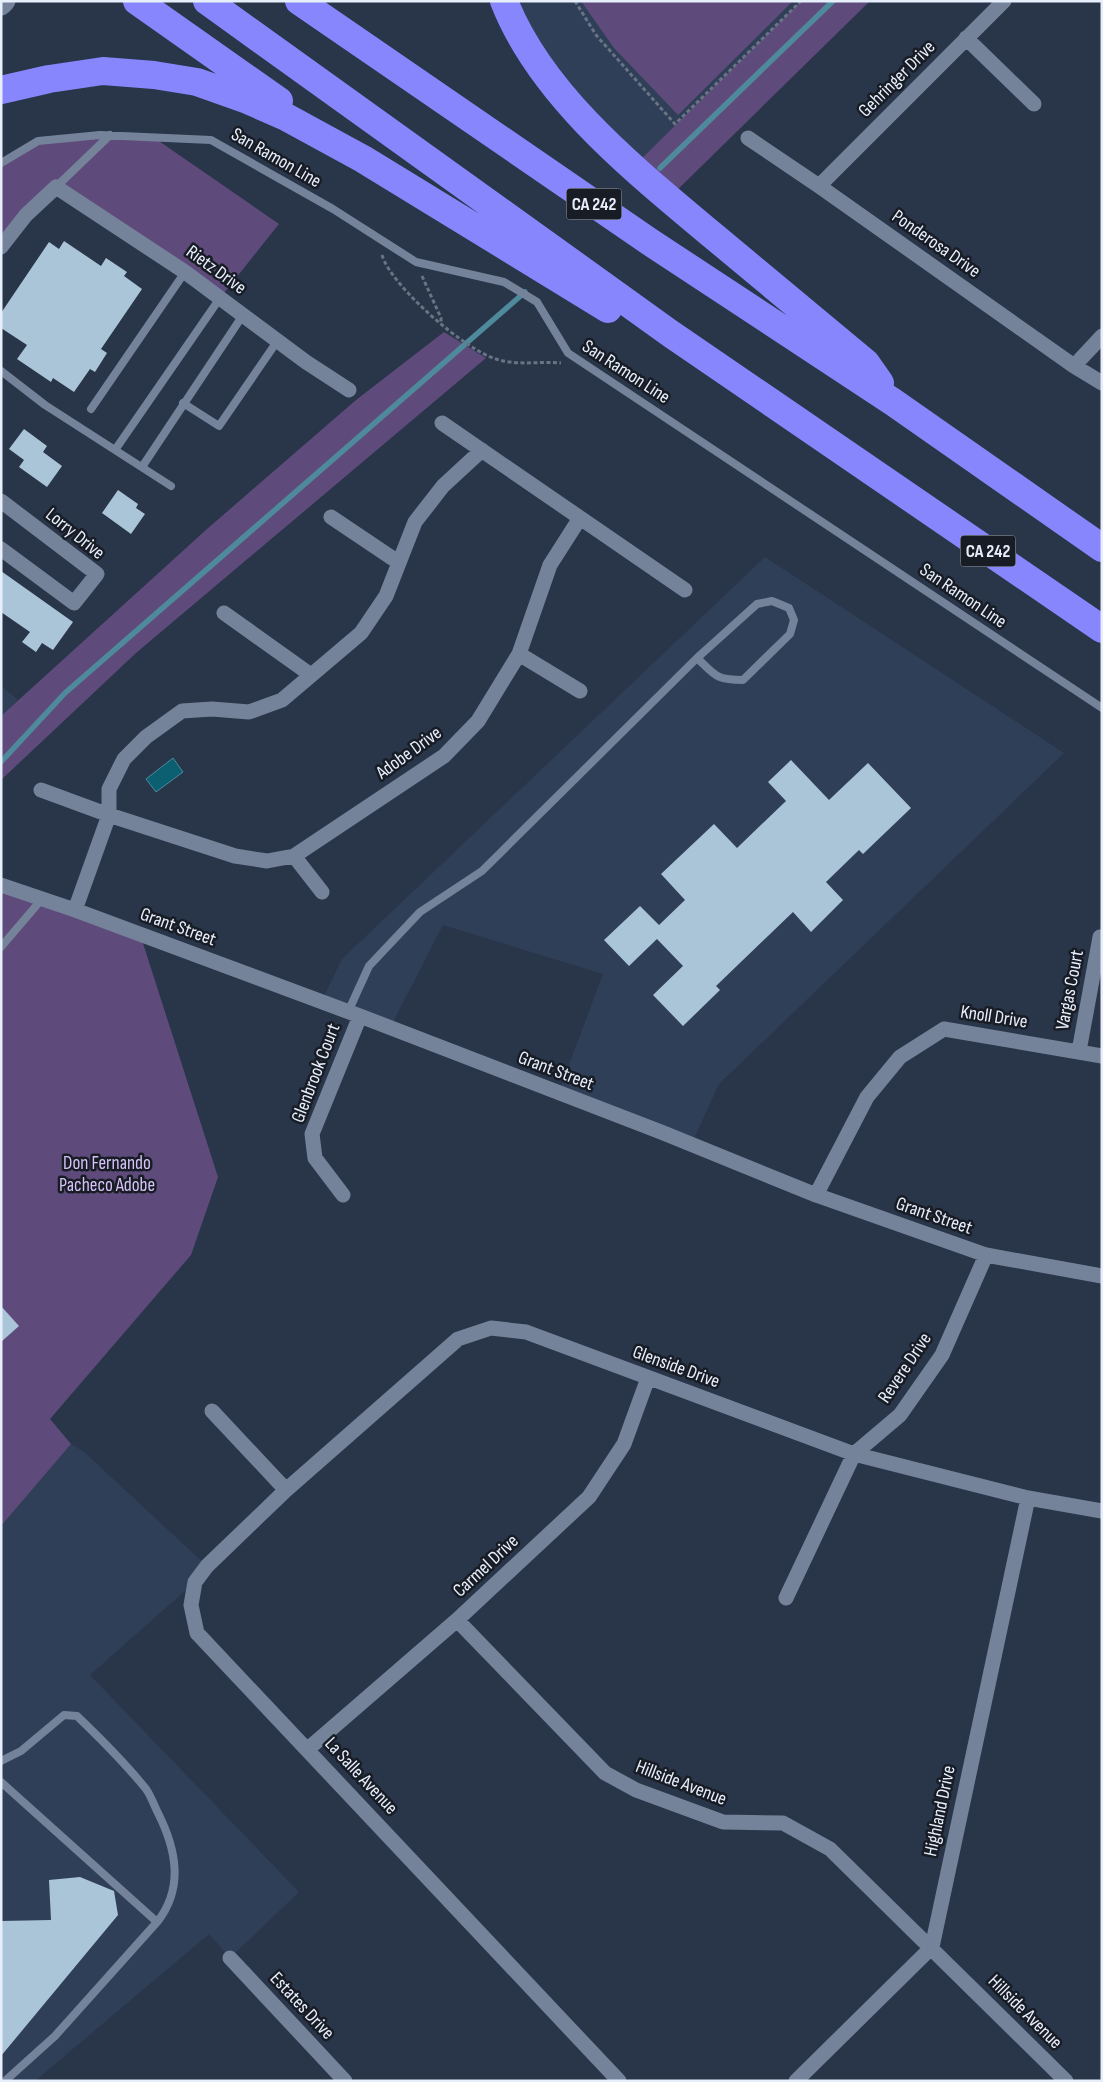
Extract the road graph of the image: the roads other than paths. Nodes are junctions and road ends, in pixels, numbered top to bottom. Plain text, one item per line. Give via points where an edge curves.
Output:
1 (5, 1) edge
2 (137, 1) edge
3 (207, 1) edge
4 (299, 1) edge
5 (504, 1) edge
6 (1004, 1) edge
7 (1, 5) edge
8 (966, 38) junction
9 (1, 90) edge
10 (1034, 104) dead end
11 (110, 135) junction
12 (748, 138) dead end
13 (363, 160) junction
14 (1, 163) edge
15 (819, 186) junction
16 (56, 187) junction
17 (1, 247) edge
18 (185, 272) junction
19 (220, 298) junction
20 (243, 315) junction
21 (671, 334) junction
22 (1102, 336) edge
23 (278, 340) junction
24 (1074, 366) junction
25 (1, 372) edge
26 (1102, 383) edge
27 (349, 390) dead end
28 (893, 402) junction
29 (183, 403) junction
30 (91, 409) dead end
31 (442, 423) dead end
32 (115, 450) junction
33 (482, 450) junction
34 (142, 467) junction
35 (171, 486) dead end
36 (1, 501) edge
37 (330, 517) dead end
38 (580, 518) junction
39 (1, 548) edge
40 (1102, 548) edge
41 (398, 562) junction
42 (685, 590) dead end
43 (224, 613) dead end
44 (1102, 629) edge
45 (520, 654) junction
46 (697, 658) junction
47 (311, 675) junction
48 (580, 691) dead end
49 (1102, 708) edge
50 (42, 790) dead end
51 (109, 815) junction
52 (294, 856) junction
53 (1, 885) edge
54 (322, 892) dead end
55 (42, 899) junction
56 (75, 910) junction
57 (1100, 937) dead end
58 (1, 947) edge
59 (354, 1014) junction
60 (1079, 1051) junction
61 (1102, 1056) edge
62 (343, 1195) dead end
63 (816, 1195) junction
64 (986, 1255) junction
65 (1102, 1276) edge
66 (648, 1378) junction
67 (212, 1411) dead end
68 (854, 1454) junction
69 (286, 1490) junction
70 (1028, 1498) junction
71 (1102, 1511) edge
72 (786, 1598) dead end
73 (457, 1620) junction
74 (308, 1749) junction
75 (1, 1761) edge
76 (1, 1782) edge
77 (157, 1922) junction
78 (932, 1947) junction
79 (230, 1958) dead end
80 (5, 2081) edge
81 (345, 2081) edge
82 (619, 2081) edge
83 (796, 2081) edge
84 (1066, 2081) edge

1 - 7 street
2 - 13 highway
3 - 21 highway, CA 242
4 - 28 highway, CA 242 via 650,242
5 - 28 highway via 535,59 566,100 624,162 866,363
6 - 8 street, Gehringer Drive
8 - 10 street
8 - 15 street, Gehringer Drive
9 - 13 highway via 49,78 103,71 154,74 197,82 286,117
11 - 14 lane, San Ramon Line via 38,141
11 - 16 lane
11 - 49 lane, San Ramon Line via 211,140 333,209 416,262 504,282 537,302 568,353
12 - 15 street, Ponderosa Drive
13 - 21 highway via 612,312
15 - 24 street, Ponderosa Drive
16 - 17 street via 26,215
16 - 18 street, Rietz Drive
18 - 19 street, Rietz Drive
18 - 30 lane
19 - 20 street, Rietz Drive
19 - 32 lane
20 - 23 street, Rietz Drive
20 - 29 lane
21 - 44 highway, CA 242
22 - 24 street
23 - 27 street, Rietz Drive
23 - 29 lane via 219,426
24 - 26 street, Ponderosa Drive
25 - 32 lane
28 - 40 highway, CA 242
29 - 34 lane
31 - 33 street
32 - 34 lane
33 - 38 street
33 - 41 street via 443,486 415,522
34 - 35 lane
36 - 39 street, Lorry Drive via 97,574 74,602
37 - 41 street
38 - 42 street
38 - 45 street, Adobe Drive via 550,565
41 - 47 street via 386,596 361,633
43 - 47 street
45 - 48 street
45 - 52 street, Adobe Drive via 478,721 444,756
46 - 46 lane via 757,604 772,601 789,608 794,620 790,634 743,680 723,680
46 - 59 lane via 482,871 420,912 369,966
47 - 51 street via 282,700 249,712 182,711 146,737 124,759 109,789
50 - 51 street, Adobe Drive
51 - 52 street, Adobe Drive via 235,856 267,861
51 - 56 street
52 - 54 street
53 - 55 street, Grant Street
55 - 56 street, Grant Street
55 - 58 lane
56 - 59 street, Grant Street
57 - 60 street, Vargas Court
59 - 62 street, Glenbrook Court via 312,1134 315,1158
59 - 63 street, Grant Street
60 - 61 street, Knoll Drive
60 - 63 street, Knoll Drive via 944,1030 900,1057 867,1097
63 - 64 street, Grant Street
64 - 65 street, Grant Street
64 - 68 street, Revere Drive via 942,1355 900,1415
66 - 68 street, Glenside Drive
66 - 69 street, Glenside Drive via 526,1332 491,1328 458,1339
66 - 73 street, Carmel Drive via 624,1444 589,1497
67 - 69 street
68 - 70 street, Glenside Drive
68 - 72 street, Revere Drive
69 - 74 street, La Salle Avenue via 206,1566 195,1582 191,1605 197,1633
70 - 71 street, Glenside Drive
70 - 78 street, Highland Drive
73 - 74 street, Carmel Drive
73 - 78 street, Hillside Avenue via 605,1773 636,1790 723,1822 783,1823 830,1849
74 - 82 street, La Salle Avenue
75 - 77 lane via 21,1751 64,1715 77,1716 89,1727 147,1790 174,1852 173,1893 169,1907
76 - 77 lane
77 - 80 lane via 55,2036
78 - 83 street
78 - 84 street, Hillside Avenue
79 - 81 street, Estates Drive

